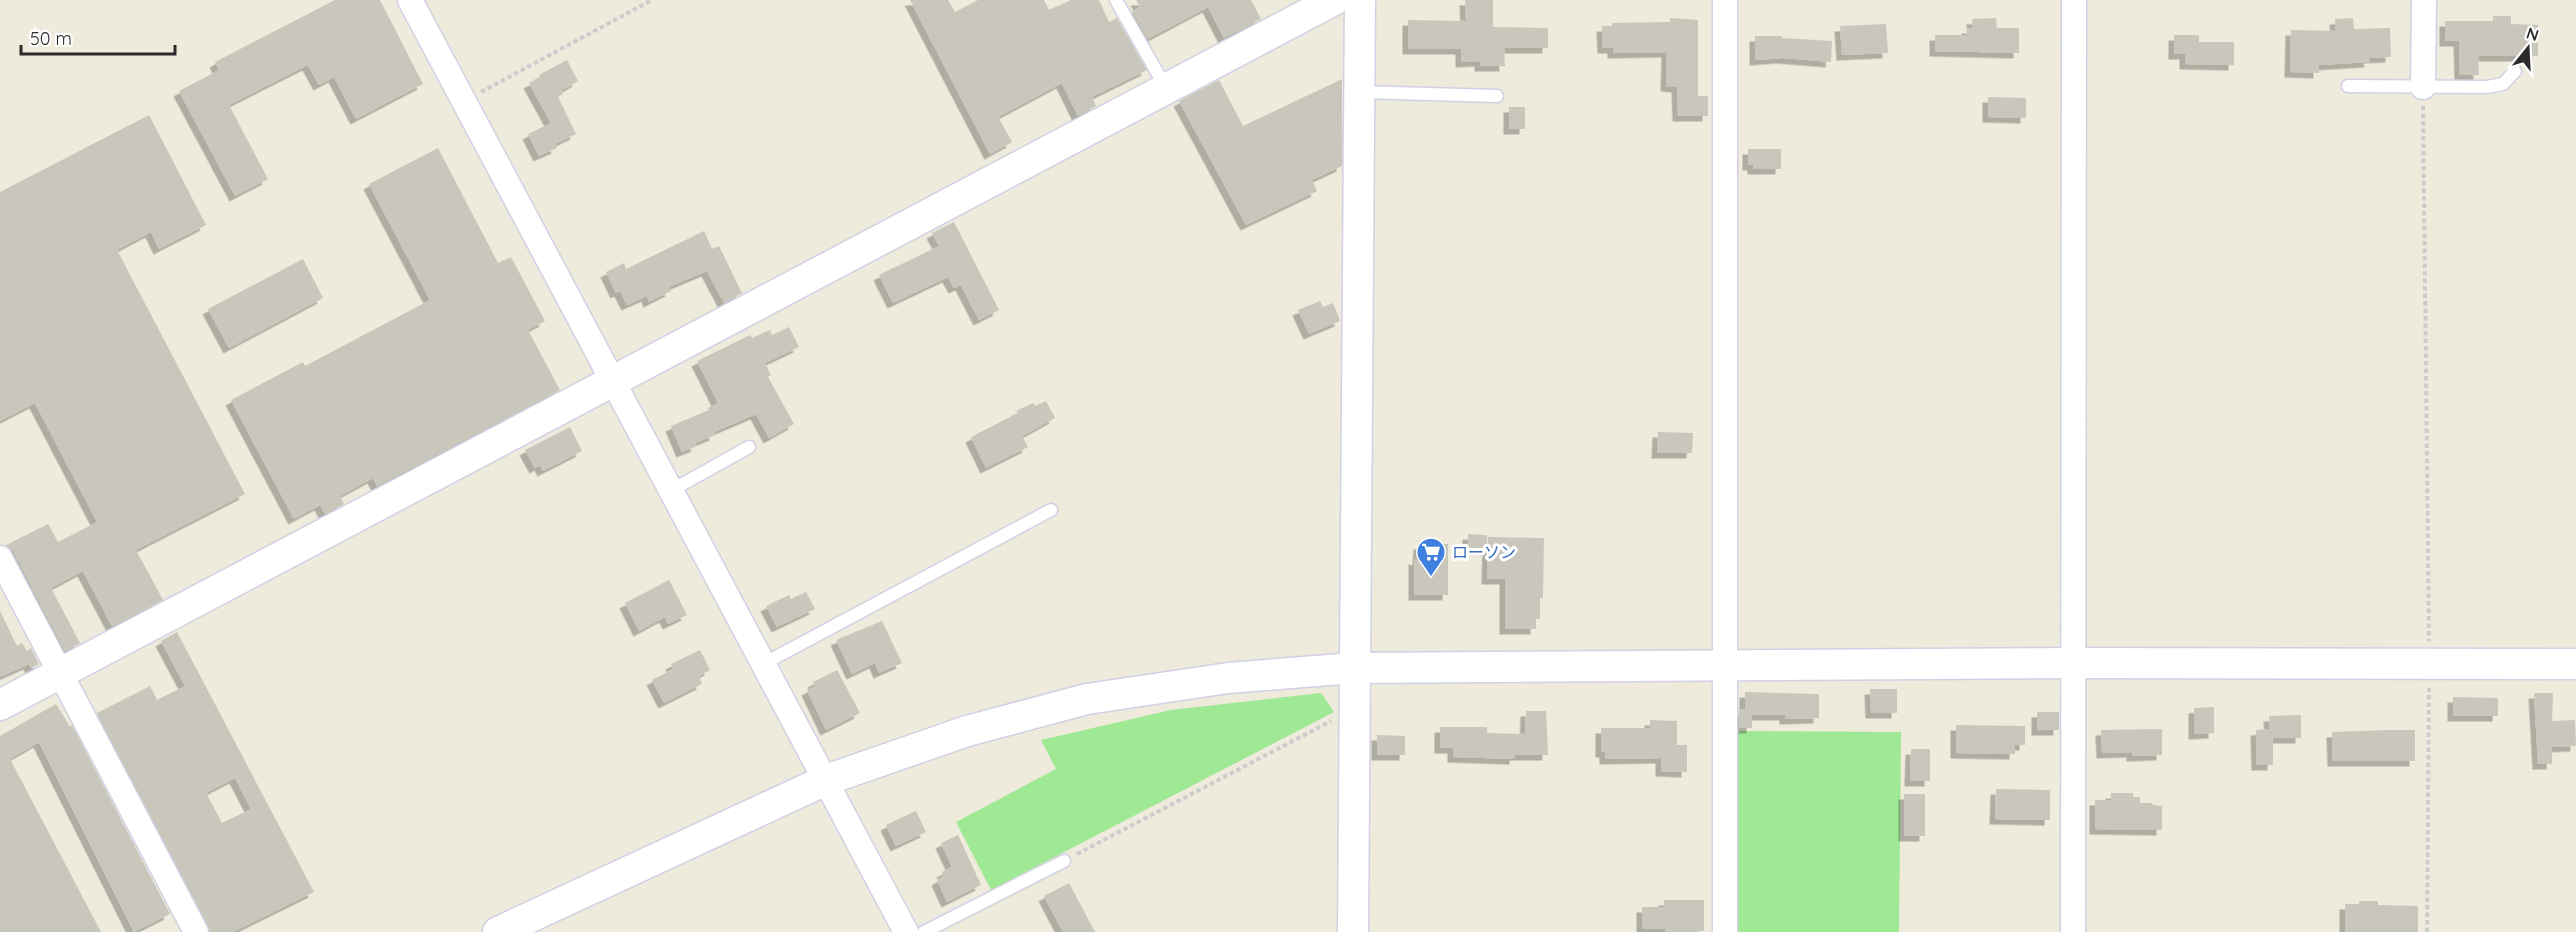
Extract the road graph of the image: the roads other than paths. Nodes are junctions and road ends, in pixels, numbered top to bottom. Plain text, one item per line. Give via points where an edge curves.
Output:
1 (410, 0) edge
2 (1116, 0) edge
3 (1334, 0) edge
4 (1360, 0) edge
5 (1725, 0) edge
6 (2074, 0) edge
7 (2424, 0) edge
8 (2515, 71) dead end
9 (2348, 86) dead end
10 (2423, 87) junction
11 (1167, 89) junction
12 (1360, 92) junction
13 (1497, 96) dead end
14 (615, 382) junction
15 (749, 447) dead end
16 (672, 490) junction
17 (1051, 510) dead end
18 (1, 562) edge
19 (2075, 663) junction
20 (763, 664) junction
21 (1724, 664) junction
22 (2576, 664) edge
23 (1354, 668) junction
24 (61, 673) junction
25 (0, 705) edge
26 (826, 780) junction
27 (1064, 861) road end
28 (196, 932) edge
29 (498, 932) edge
30 (906, 932) edge
31 (924, 932) edge
32 (1353, 932) edge
33 (1725, 932) edge
34 (2073, 932) edge

1 - 14 street
2 - 11 lane
3 - 11 street
4 - 12 street
5 - 21 street
6 - 19 street
7 - 10 street
8 - 10 lane via 2503,84
9 - 10 lane
11 - 14 street
12 - 13 lane
12 - 23 street
14 - 16 street
14 - 24 street
15 - 16 lane
16 - 20 street
17 - 20 lane
18 - 24 street
19 - 21 street
19 - 22 street
19 - 34 street
20 - 26 street
21 - 23 street
21 - 33 street
23 - 26 street via 1228,678 1087,699 967,731
23 - 32 street
24 - 25 street
24 - 28 street
26 - 29 street
26 - 30 street
27 - 31 lane

